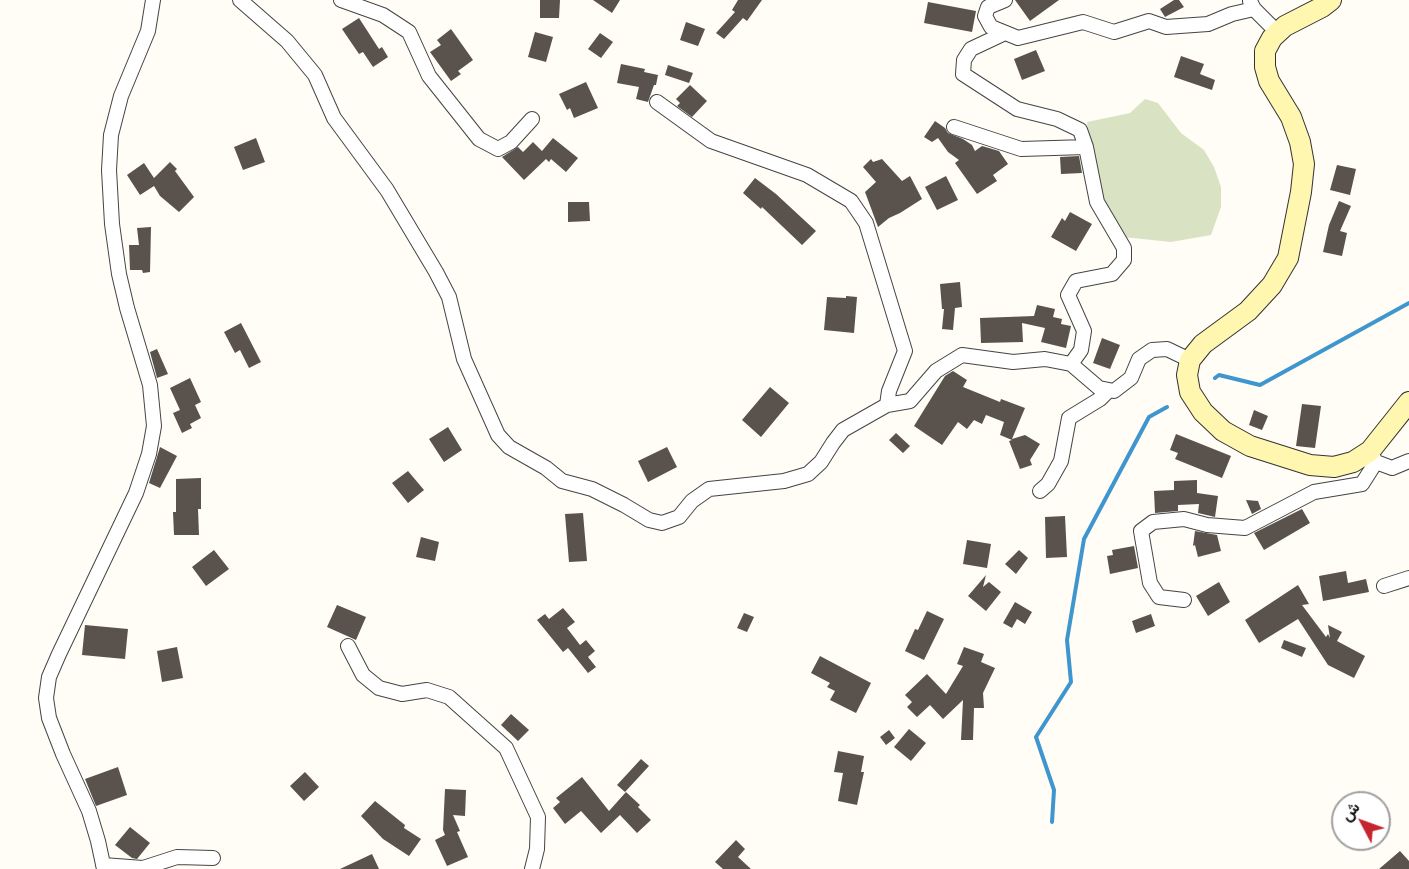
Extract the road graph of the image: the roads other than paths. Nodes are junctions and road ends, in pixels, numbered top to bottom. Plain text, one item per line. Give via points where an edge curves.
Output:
1 (153, 0) edge
2 (240, 0) edge
3 (341, 0) edge
4 (1005, 0) edge
5 (1331, 0) edge
6 (1252, 4) edge
7 (1005, 33) junction
8 (1278, 33) junction
9 (657, 102) dead end
10 (532, 119) dead end
11 (954, 127) dead end
12 (1086, 147) junction
13 (1190, 360) junction
14 (1071, 364) junction
15 (1109, 390) junction
16 (1409, 402) edge
17 (887, 405) junction
18 (1373, 457) junction
19 (1409, 461) edge
20 (1040, 491) dead end
21 (1409, 578) edge
22 (1384, 586) dead end
23 (1184, 600) dead end
24 (348, 646) dead end
25 (213, 858) dead end
26 (104, 867) edge
27 (532, 869) edge

1 - 26 street via 148,31 121,96 111,135 110,170 119,274 150,385 154,426 136,492 59,654 49,677 46,698 49,718 89,811
2 - 17 street via 287,41 315,75 334,118 387,190 436,272 448,297 464,359 498,435 509,447 562,481 592,489 662,523 678,517 709,489 784,481 808,474 843,430
3 - 10 street via 383,15 409,32 429,76 478,139 498,149 511,142
4 - 7 street via 988,7 985,16 991,27
5 - 8 main road
6 - 7 street via 1208,24 1166,27 1149,21 1114,32 1083,22 1018,38
6 - 8 street
7 - 12 street via 971,49 964,60 963,74 1017,109 1058,119 1080,130
8 - 13 main road via 1265,51 1265,67 1291,117 1304,164 1288,258 1272,285 1248,311 1203,344
9 - 17 street via 711,141 807,176 851,201 866,223 905,351
11 - 12 street via 1020,149
12 - 14 street via 1097,202 1124,248 1124,260 1112,274 1076,281 1068,295 1084,331 1082,350
13 - 15 street via 1167,349 1152,350 1139,359 1131,378 1114,391
13 - 18 main road via 1190,392 1203,412 1223,431 1250,446 1310,465 1334,468
14 - 15 street via 1099,388
14 - 17 street via 962,355 936,371 910,401
15 - 20 street via 1069,418 1061,461
16 - 18 main road
18 - 19 street via 1392,468
18 - 23 street via 1362,484 1314,492 1245,528 1184,519 1153,522 1141,531 1150,583 1160,597
21 - 22 street
24 - 27 street via 363,675 379,688 402,694 427,690 449,697 506,748 537,817 537,849
25 - 26 street via 177,857 143,868

